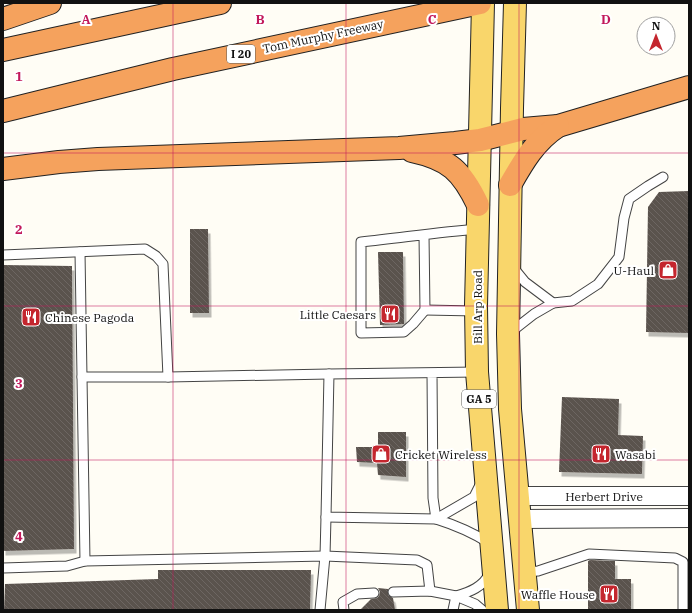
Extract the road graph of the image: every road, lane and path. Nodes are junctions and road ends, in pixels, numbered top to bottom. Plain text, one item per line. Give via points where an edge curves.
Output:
1 (50, 3) edge
2 (220, 3) edge
3 (480, 3) edge
4 (483, 3) edge
5 (515, 3) edge
6 (3, 19) edge
7 (3, 50) edge
8 (689, 87) edge
9 (3, 111) edge
10 (558, 126) junction
11 (512, 132) junction
12 (480, 140) junction
13 (399, 148) junction
14 (3, 169) edge
15 (663, 177) dead end
16 (510, 185) junction
17 (478, 205) junction
18 (478, 229) junction
19 (424, 236) junction
20 (80, 252) junction
21 (3, 255) edge
22 (509, 263) junction
23 (553, 303) junction
24 (425, 310) junction
25 (476, 311) junction
26 (508, 334) junction
27 (477, 372) junction
28 (432, 373) junction
29 (329, 374) junction
30 (82, 377) junction
31 (168, 377) junction
32 (485, 477) junction
33 (518, 496) junction
34 (689, 496) edge
35 (326, 517) junction
36 (689, 518) edge
37 (436, 519) junction
38 (520, 519) junction
39 (490, 544) junction
40 (325, 556) junction
41 (85, 561) junction
42 (3, 568) edge
43 (493, 568) junction
44 (525, 572) junction
45 (430, 591) junction
46 (393, 592) dead end
47 (374, 593) dead end
48 (456, 596) junction
49 (320, 610) edge
50 (344, 610) edge
51 (453, 610) edge
52 (482, 610) edge
53 (497, 610) edge
54 (528, 610) edge
55 (683, 610) edge

1 - 6 highway
2 - 7 highway
3 - 9 highway, Tom Murphy Freeway / I 20 via 173,69
4 - 12 main road, Bill Arp Road / GA 5
5 - 11 main road, GA 5
8 - 10 highway
10 - 11 highway
10 - 16 highway via 547,133 527,155
11 - 12 highway
11 - 16 main road, GA 5
12 - 13 highway
12 - 17 main road, Bill Arp Road / GA 5
13 - 14 highway via 98,159
13 - 17 highway via 427,154 450,165 468,184
15 - 23 lane via 629,199 619,257 598,284 572,301
16 - 22 main road, GA 5
17 - 18 main road, Bill Arp Road / GA 5
18 - 19 lane
18 - 25 main road, Bill Arp Road / GA 5
19 - 24 lane
19 - 24 lane via 361,242 361,333 404,332
20 - 21 lane
20 - 30 lane
20 - 31 lane via 145,250 156,256 163,264
22 - 23 lane via 525,282
22 - 26 main road, GA 5
23 - 26 lane
24 - 25 lane
25 - 27 main road, Bill Arp Road / GA 5
26 - 33 main road, GA 5 via 510,409
27 - 28 lane
27 - 32 main road, Bill Arp Road / GA 5
28 - 29 lane
28 - 37 lane via 433,498
29 - 31 lane
29 - 35 lane
30 - 31 lane
30 - 41 lane
32 - 37 lane via 474,497
32 - 39 main road, Bill Arp Road / GA 5
33 - 34 street, Herbert Drive
33 - 38 main road, GA 5
35 - 37 lane
35 - 40 lane
36 - 38 street, Herbert Drive
37 - 39 lane via 453,524
38 - 44 main road, GA 5
39 - 43 main road, Bill Arp Road / GA 5
40 - 41 lane
40 - 45 lane via 417,560 427,565
40 - 49 lane
41 - 42 lane via 68,566
43 - 48 lane via 488,577 473,591
43 - 53 main road, Bill Arp Road / GA 5
44 - 54 main road, GA 5
44 - 55 lane via 538,571 589,554 675,558 683,562
45 - 46 lane
45 - 48 lane
47 - 50 lane via 357,594 343,602
48 - 51 lane
48 - 52 lane

